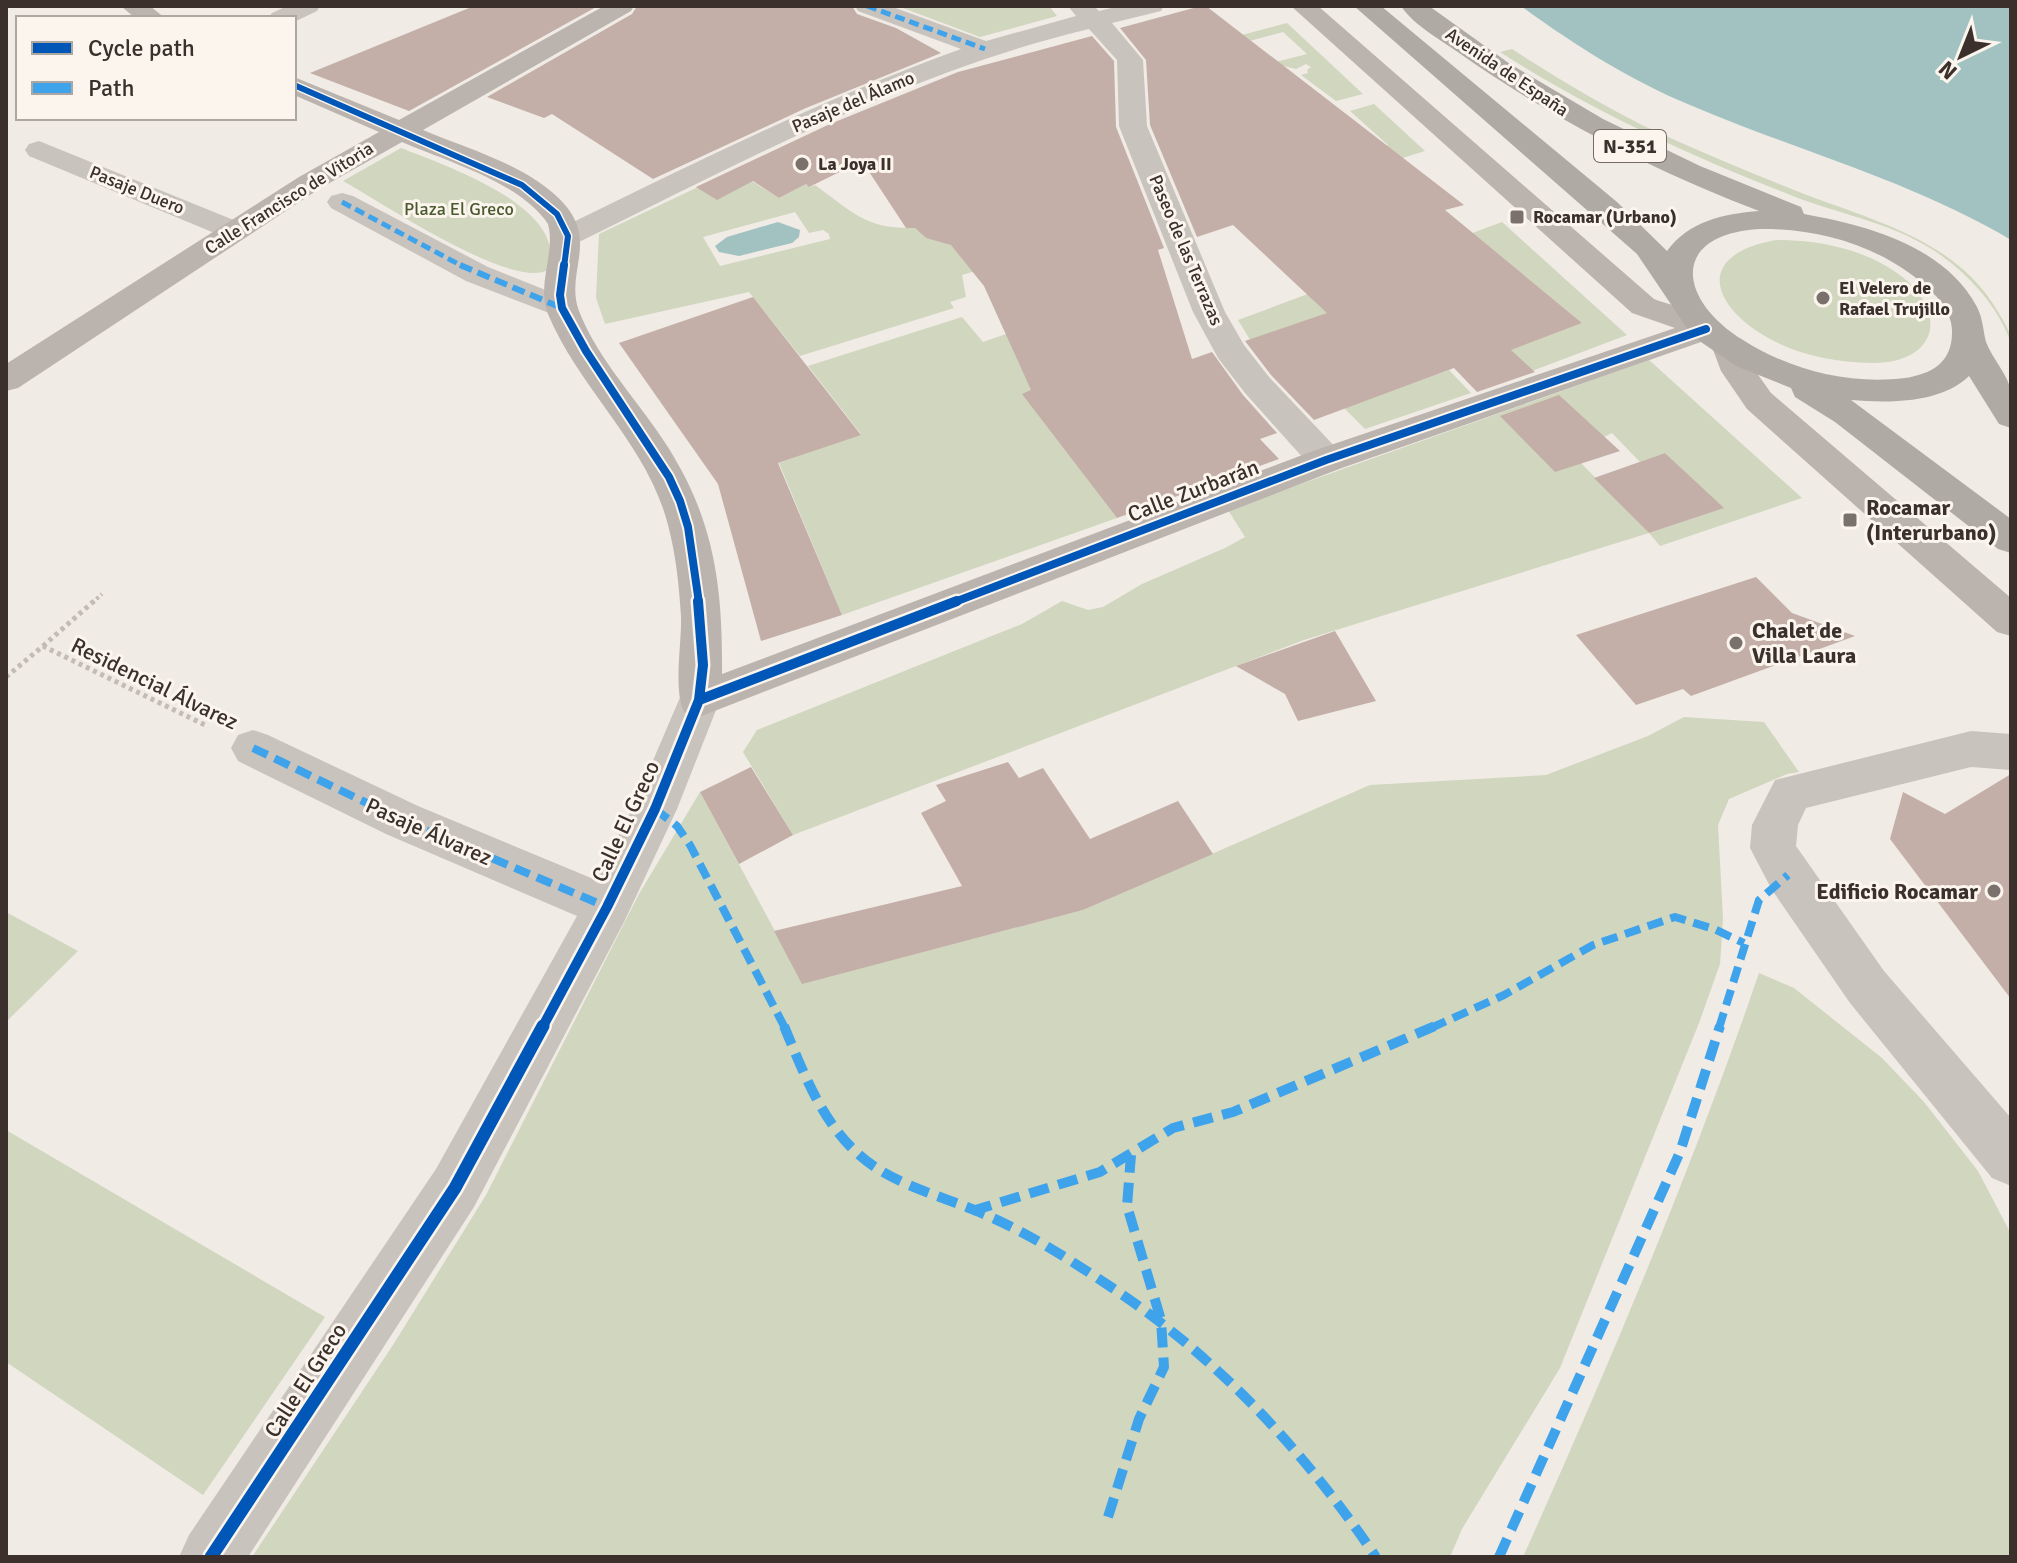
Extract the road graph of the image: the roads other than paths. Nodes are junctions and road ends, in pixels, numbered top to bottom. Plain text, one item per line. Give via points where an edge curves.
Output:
1 (308, 6) edge
2 (622, 6) edge
3 (867, 6) edge
4 (1152, 6) edge
5 (1303, 6) edge
6 (1366, 6) edge
7 (1413, 6) edge
8 (1086, 14) edge
9 (286, 16) edge
10 (985, 49) junction
11 (296, 86) edge
12 (399, 130) junction
13 (39, 150) dead end
14 (342, 202) dead end
15 (235, 231) junction
16 (568, 236) junction
17 (1872, 240) junction
18 (1677, 287) junction
19 (562, 308) junction
20 (1703, 334) junction
21 (1970, 342) junction
22 (9, 376) edge
23 (1766, 386) junction
24 (2011, 416) edge
25 (1326, 460) junction
26 (2011, 539) edge
27 (2011, 621) edge
28 (699, 700) junction
29 (253, 748) road end
30 (2011, 752) edge
31 (607, 907) junction
32 (2011, 1159) edge
33 (211, 1557) edge

1 - 9 street
2 - 12 street, Calle Francisco de Vitoria
3 - 10 street
4 - 8 street, Pasaje del Álamo
5 - 20 street via 1643,306
6 - 18 highway, Avenida de España / N-351 via 1606,208 1648,247
7 - 17 highway, Avenida de España / N-351 via 1507,76 1623,143 1725,188
8 - 10 street, Pasaje del Álamo
8 - 25 street, Paseo de las Terrazas via 1130,60 1133,126 1209,312 1257,385
10 - 16 street, Pasaje del Álamo via 790,127
11 - 12 street
12 - 15 street, Calle Francisco de Vitoria
12 - 16 street via 522,185 557,214
13 - 15 street, Pasaje Duero
14 - 19 street via 477,274
15 - 22 street, Calle Francisco de Vitoria
16 - 19 street
17 - 18 highway, N-351 via 1786,220 1724,226 1689,243 1677,263
17 - 21 highway, N-351 via 1913,260 1946,286 1967,315
18 - 20 highway, N-351
19 - 28 street, Calle El Greco via 680,501 702,626
20 - 23 street
20 - 23 street via 1738,371
20 - 25 street, Calle Zurbarán
21 - 23 highway via 1945,377 1905,389
21 - 24 highway, N-351
23 - 26 highway via 1847,414
23 - 27 street
25 - 28 street, Calle Zurbarán
28 - 31 street, Calle El Greco via 655,809
29 - 31 street, Pasaje Álvarez via 402,820
30 - 32 street via 1971,749 1791,793 1775,825 1773,848 1867,987
31 - 33 street, Calle El Greco via 455,1188

